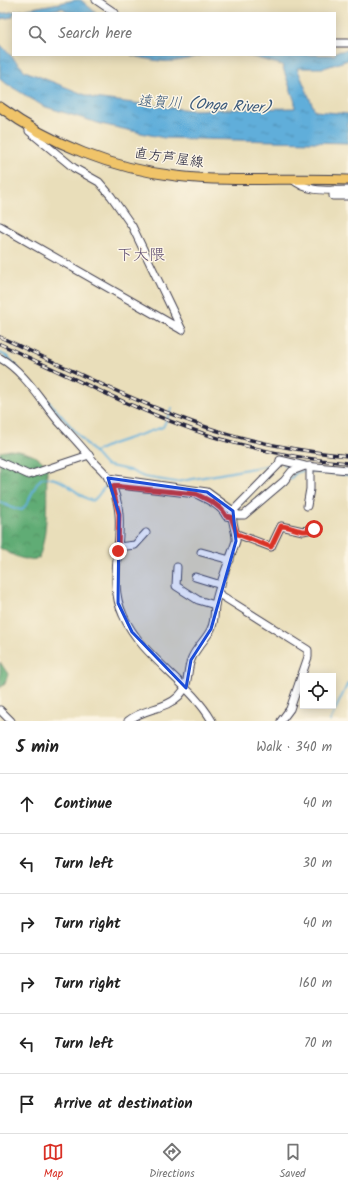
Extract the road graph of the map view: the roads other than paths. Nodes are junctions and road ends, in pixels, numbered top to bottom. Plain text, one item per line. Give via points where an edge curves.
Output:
1 (96, 0) edge
2 (114, 12) edge
3 (336, 43) edge
4 (348, 43) edge
5 (0, 106) edge
6 (28, 124) junction
7 (292, 179) junction
8 (348, 180) edge
9 (333, 190) junction
10 (348, 190) edge
11 (348, 196) edge
12 (0, 226) edge
13 (0, 358) edge
14 (89, 455) junction
15 (0, 462) edge
16 (308, 466) junction
17 (348, 470) edge
18 (108, 478) junction
19 (112, 486) junction
20 (172, 488) junction
21 (307, 506) dead end
22 (232, 514) junction
23 (318, 528) dead end
24 (146, 534) dead end
25 (237, 534) junction
26 (118, 547) junction
27 (201, 552) dead end
28 (230, 560) junction
29 (177, 567) dead end
30 (195, 577) dead end
31 (221, 585) junction
32 (219, 594) junction
33 (215, 605) junction
34 (186, 688) junction
35 (0, 710) edge
36 (11, 721) edge
37 (128, 721) edge
38 (212, 721) edge
39 (281, 721) edge

1 - 2 street
3 - 4 street
5 - 6 main road, 直方芦屋線
6 - 7 main road, 直方芦屋線 via 71,146 136,169 195,178
6 - 12 street via 29,131 74,168 99,182 111,196 132,226 182,330
7 - 8 main road, 直方芦屋線
7 - 9 street via 300,186
9 - 10 street
9 - 11 street via 332,196
13 - 14 street via 36,393
14 - 15 street via 29,475
14 - 18 street
16 - 17 street
16 - 21 street via 310,489
16 - 22 street via 292,471 244,515
16 - 22 street via 280,460
18 - 19 street
18 - 20 street
19 - 20 street
19 - 26 street via 119,514
20 - 22 street via 208,500 225,512 226,516
22 - 25 street
23 - 25 street via 303,531 281,526 271,547
24 - 26 street via 135,545
25 - 28 street
26 - 34 street via 116,583 118,603 123,616 148,651
27 - 28 street
28 - 31 street
29 - 33 street via 176,586 198,600
30 - 31 street
31 - 32 street
32 - 33 street
32 - 39 street via 308,650 308,657 290,709
33 - 34 street via 211,630 191,660
34 - 37 street via 173,702 142,712
34 - 38 street via 203,706
35 - 36 street

